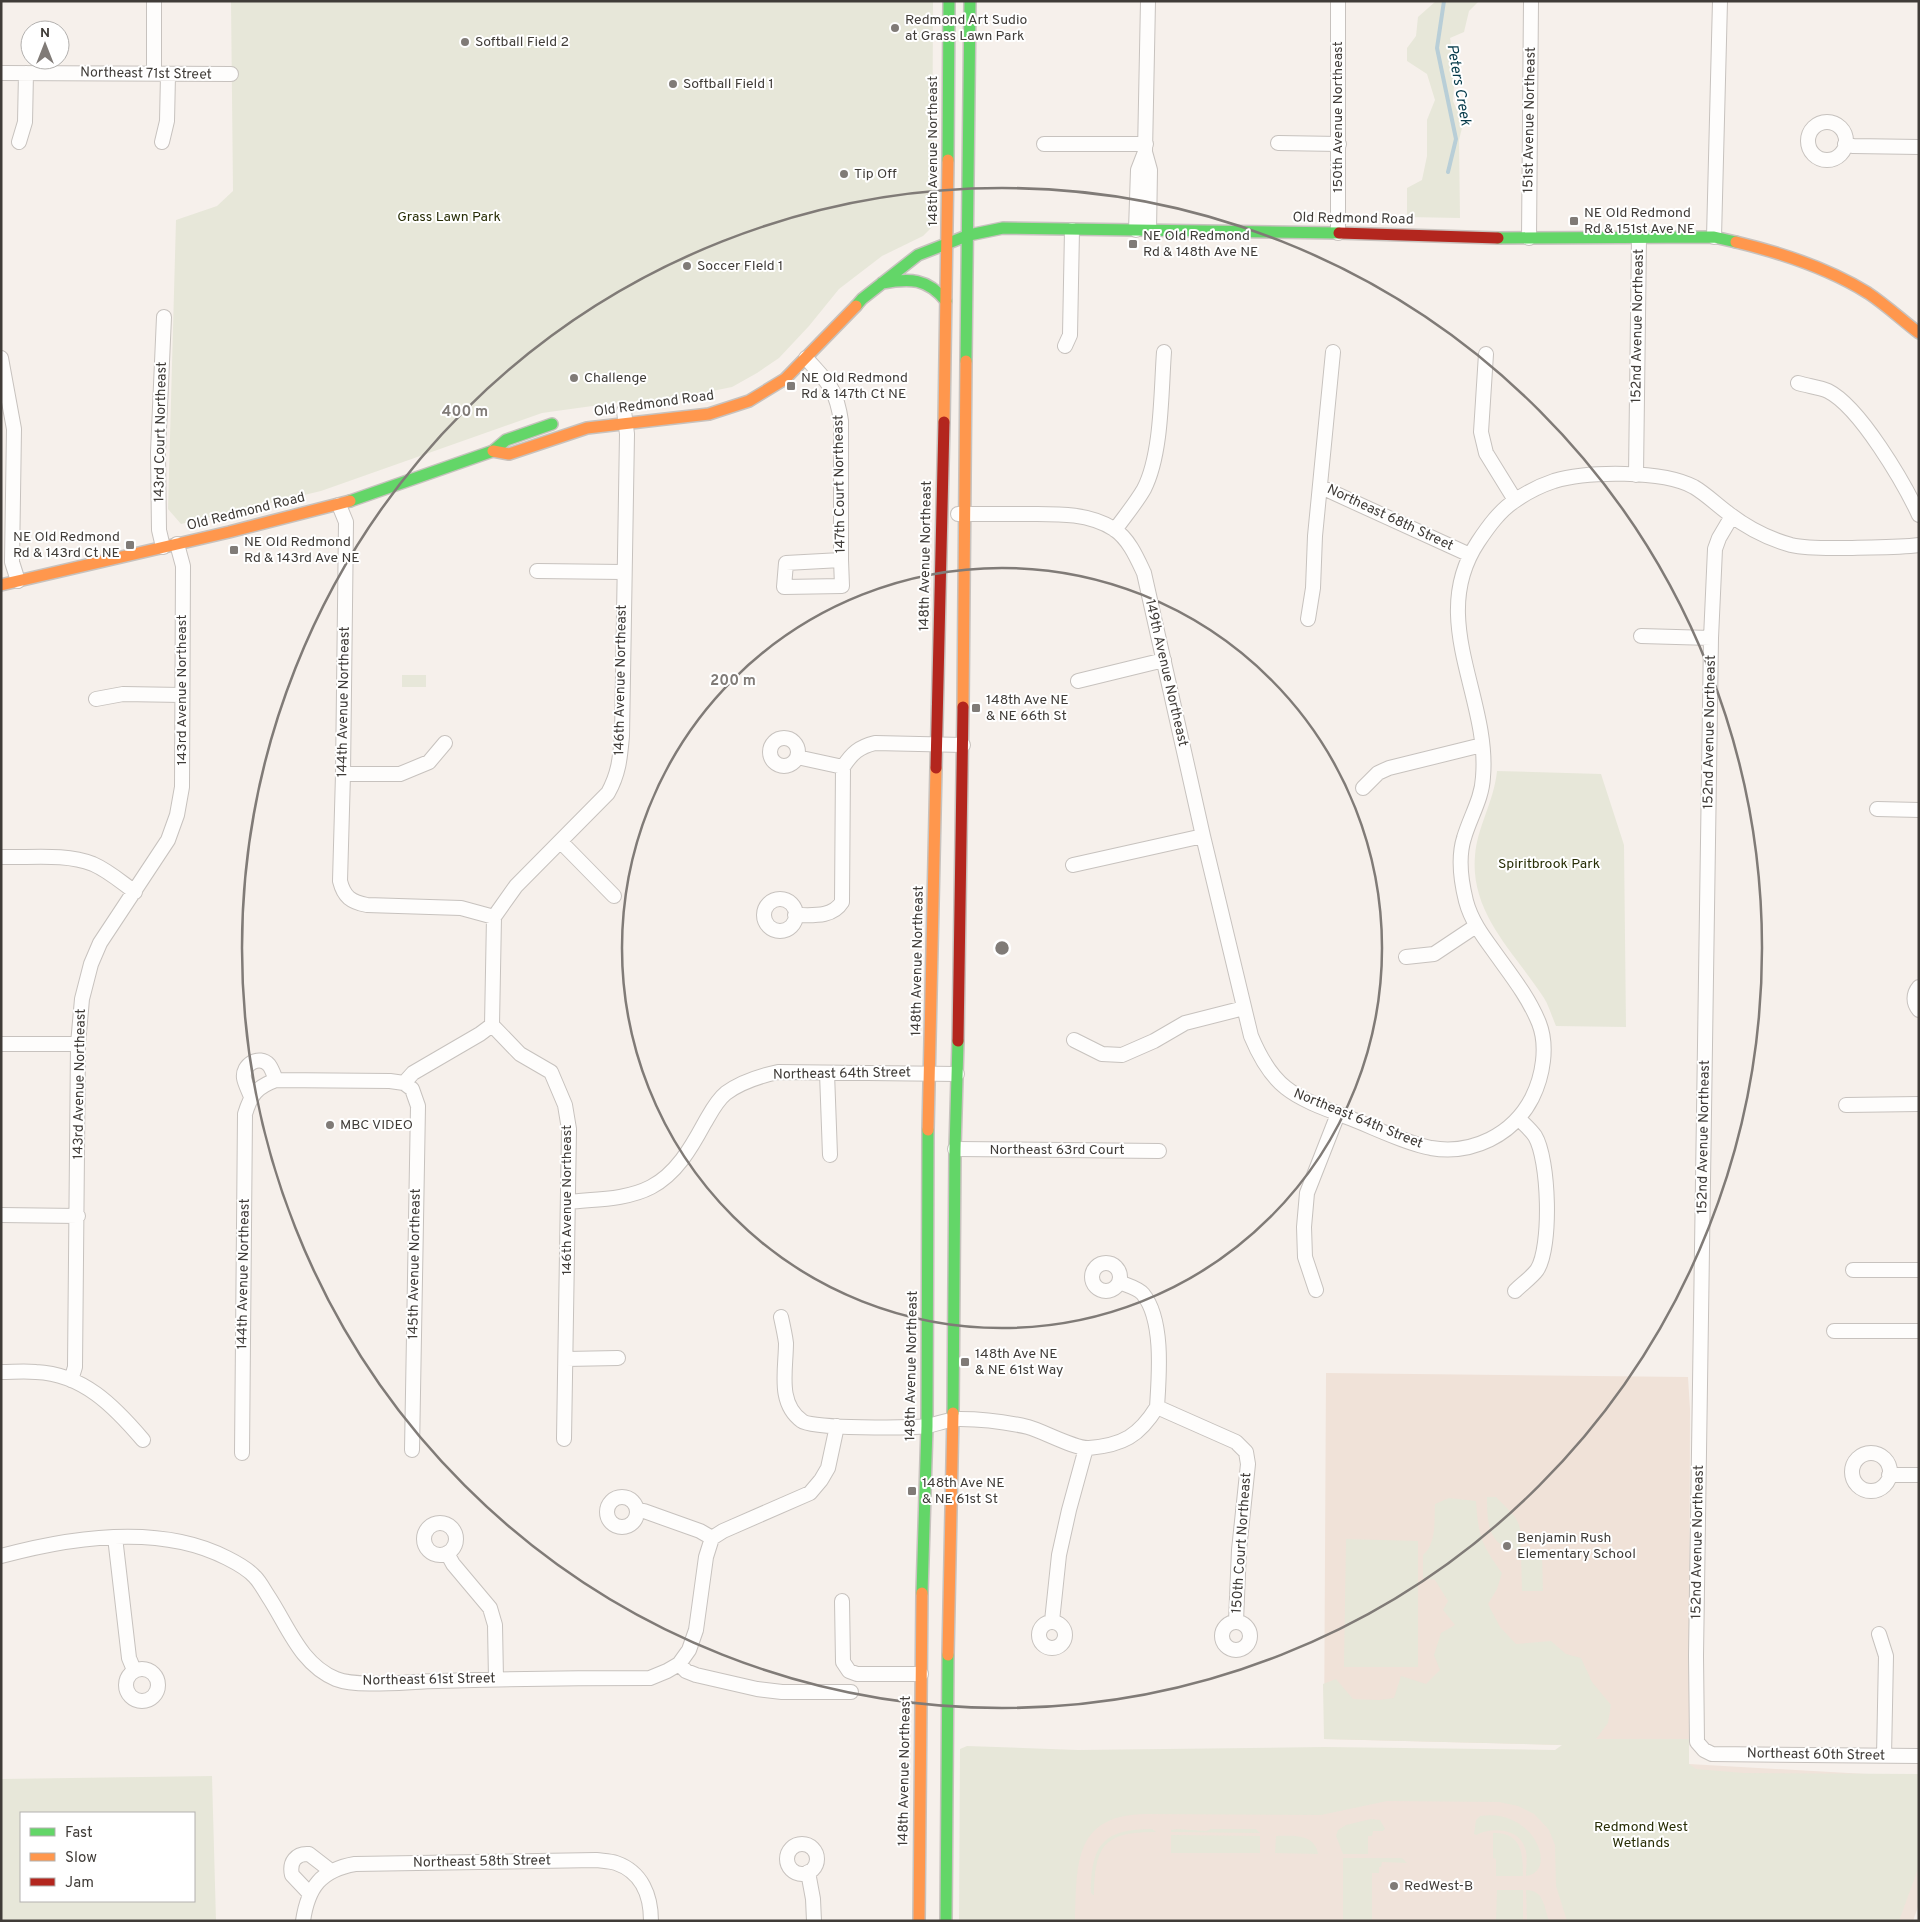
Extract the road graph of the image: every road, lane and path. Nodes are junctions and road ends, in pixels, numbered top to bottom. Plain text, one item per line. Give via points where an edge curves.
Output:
1 (154, 1) edge
2 (949, 1) edge
3 (970, 1) edge
4 (1148, 1) edge
5 (1338, 1) edge
6 (1531, 1) edge
7 (1720, 1) edge
8 (1, 73) edge
9 (26, 73) junction
10 (231, 74) dead end
11 (161, 75) junction
12 (19, 142) dead end
13 (162, 142) dead end
14 (1278, 143) dead end
15 (1044, 144) dead end
16 (1340, 144) junction
17 (1845, 144) dead end
18 (1919, 147) edge
19 (1146, 148) junction
20 (1072, 230) junction
21 (1143, 230) junction
22 (1338, 233) junction
23 (969, 235) junction
24 (1714, 237) junction
25 (1529, 238) junction
26 (1639, 238) junction
27 (948, 243) junction
28 (880, 284) junction
29 (946, 301) junction
30 (164, 317) dead end
31 (1919, 333) edge
32 (1065, 346) dead end
33 (1164, 352) dead end
34 (1333, 352) dead end
35 (1486, 354) dead end
36 (1, 358) edge
37 (806, 358) junction
38 (773, 372) dead end
39 (1798, 383) dead end
40 (692, 404) dead end
41 (664, 408) dead end
42 (625, 414) junction
43 (563, 421) dead end
44 (493, 451) junction
45 (1636, 475) junction
46 (1321, 487) junction
47 (1515, 500) junction
48 (339, 505) junction
49 (942, 513) junction
50 (966, 514) junction
51 (1919, 515) edge
52 (1732, 516) junction
53 (1115, 530) junction
54 (178, 544) junction
55 (1919, 545) edge
56 (163, 547) junction
57 (1470, 555) junction
58 (841, 560) dead end
59 (537, 571) dead end
60 (623, 572) junction
61 (18, 581) junction
62 (1, 584) edge
63 (1308, 619) dead end
64 (1640, 636) dead end
65 (1711, 638) junction
66 (1164, 660) junction
67 (1078, 680) dead end
68 (182, 695) junction
69 (96, 699) dead end
70 (445, 743) dead end
71 (937, 745) junction
72 (963, 745) junction
73 (1482, 745) junction
74 (798, 757) dead end
75 (843, 767) junction
76 (343, 774) junction
77 (1363, 788) dead end
78 (1877, 809) dead end
79 (1919, 810) edge
80 (1203, 836) junction
81 (561, 842) junction
82 (1, 857) edge
83 (1073, 865) dead end
84 (135, 892) junction
85 (614, 896) dead end
86 (796, 915) dead end
87 (494, 917) junction
88 (1476, 926) junction
89 (1406, 957) dead end
90 (1919, 987) edge
91 (1244, 1008) junction
92 (1919, 1010) edge
93 (492, 1024) junction
94 (1074, 1040) dead end
95 (1, 1044) edge
96 (78, 1044) junction
97 (827, 1073) junction
98 (931, 1073) junction
99 (957, 1074) junction
100 (276, 1080) junction
101 (404, 1083) junction
102 (251, 1097) junction
103 (1919, 1104) edge
104 (1846, 1105) dead end
105 (1338, 1114) junction
106 (1519, 1119) junction
107 (955, 1149) junction
108 (1159, 1151) dead end
109 (830, 1155) dead end
110 (569, 1202) junction
111 (1, 1215) edge
112 (78, 1216) junction
113 (1853, 1270) dead end
114 (1919, 1270) edge
115 (1119, 1282) dead end
116 (1316, 1290) dead end
117 (1515, 1291) dead end
118 (781, 1317) dead end
119 (1834, 1331) dead end
120 (1919, 1331) edge
121 (618, 1358) dead end
122 (566, 1359) junction
123 (1, 1372) edge
124 (71, 1380) junction
125 (1157, 1407) junction
126 (952, 1419) junction
127 (837, 1426) junction
128 (927, 1426) junction
129 (564, 1439) dead end
130 (142, 1440) dead end
131 (1086, 1448) junction
132 (412, 1450) dead end
133 (242, 1453) dead end
134 (1889, 1475) dead end
135 (1919, 1475) edge
136 (637, 1512) dead end
137 (115, 1537) junction
138 (712, 1538) junction
139 (447, 1553) dead end
140 (1, 1556) edge
141 (842, 1601) dead end
142 (1052, 1622) dead end
143 (1236, 1622) dead end
144 (1879, 1634) dead end
145 (679, 1664) junction
146 (134, 1670) dead end
147 (922, 1674) junction
148 (496, 1679) junction
149 (851, 1692) dead end
150 (1712, 1754) joint
151 (1884, 1756) junction
152 (1919, 1756) edge
153 (808, 1872) dead end
154 (326, 1875) junction
155 (310, 1894) junction
156 (304, 1921) edge
157 (651, 1921) edge
158 (814, 1921) edge
159 (919, 1921) edge
160 (946, 1921) edge

1 - 11 street
2 - 27 main road, 148th Avenue Northeast
3 - 23 main road
4 - 19 street
5 - 16 street, 150th Avenue Northeast
6 - 25 street, 151st Avenue Northeast
7 - 24 street
8 - 9 street, Northeast 71st Street
9 - 11 street, Northeast 71st Street
9 - 12 street via 25,122
10 - 11 street, Northeast 71st Street
11 - 13 street via 167,121
14 - 16 street
15 - 19 street
16 - 22 street, 150th Avenue Northeast
17 - 18 street
19 - 21 street via 1138,170
20 - 21 main road, Old Redmond Road
20 - 23 main road, Old Redmond Road via 1003,228
20 - 32 street via 1070,335
21 - 22 main road, Old Redmond Road
22 - 25 main road, Old Redmond Road
23 - 27 main road, Old Redmond Road
23 - 50 main road
24 - 26 main road, Old Redmond Road
24 - 31 main road, Old Redmond Road via 1761,248 1841,278 1869,294
25 - 26 main road, Old Redmond Road
26 - 45 street, 152nd Avenue Northeast
27 - 28 main road, Old Redmond Road via 918,255
27 - 29 main road, 148th Avenue Northeast
28 - 29 main road via 915,280 934,288
28 - 37 main road, Old Redmond Road
29 - 49 main road, 148th Avenue Northeast
30 - 56 street, 143rd Court Northeast via 158,452 159,530
33 - 53 street via 1153,461 1144,488
34 - 46 street
35 - 47 street via 1481,432 1494,469
36 - 61 street via 14,430 12,562
37 - 38 main road, Old Redmond Road
37 - 42 main road, Old Redmond Road via 780,383 749,400 709,414
37 - 58 street, 147th Court Northeast via 831,386 838,402 841,421
39 - 51 street via 1828,391 1848,406 1895,471
40 - 41 main road, Old Redmond Road
42 - 44 main road, Old Redmond Road via 509,454
42 - 60 street, 146th Avenue Northeast
43 - 44 main road, Old Redmond Road via 506,440
44 - 48 main road, Old Redmond Road
45 - 47 street, Northeast 68th Street via 1582,475 1552,482
45 - 52 street, Northeast 68th Street via 1682,482
46 - 57 street, Northeast 68th Street
46 - 63 street
47 - 57 street, Northeast 68th Street via 1491,523
48 - 54 main road, Old Redmond Road
48 - 76 street, 144th Avenue Northeast via 346,522
49 - 50 street
49 - 71 main road, 148th Avenue Northeast
50 - 53 street via 1072,515 1098,521
50 - 72 main road
52 - 55 street, Northeast 68th Street via 1790,545 1816,548
52 - 65 street, 152nd Avenue Northeast via 1715,550
53 - 66 street, 149th Avenue Northeast via 1135,553 1144,573
54 - 56 main road, Old Redmond Road
54 - 68 street, 143rd Avenue Northeast via 183,566
56 - 61 main road, Old Redmond Road
57 - 73 street via 1460,589 1457,616
59 - 60 street
60 - 81 street, 146th Avenue Northeast via 622,736 616,778 608,793
61 - 62 main road, Old Redmond Road
64 - 65 street
65 - 150 street, 152nd Avenue Northeast via 1696,1674 1697,1742
66 - 67 street
66 - 80 street, 149th Avenue Northeast
68 - 69 street via 123,694
68 - 84 street, 143rd Avenue Northeast via 182,787 177,815 168,840
70 - 76 street via 429,762 400,774
71 - 72 street
71 - 75 street via 868,744 850,754
71 - 98 main road, 148th Avenue Northeast
72 - 99 main road
73 - 77 street via 1389,768 1378,773
73 - 88 street via 1480,796 1462,841 1461,860 1465,895
74 - 75 street
75 - 86 street via 842,902 830,913
76 - 87 street, 144th Avenue Northeast via 340,881 348,899 367,905 461,908
78 - 79 street
80 - 83 street
80 - 91 street, 149th Avenue Northeast
81 - 85 street
81 - 87 street, 146th Avenue Northeast via 516,886
82 - 84 street via 76,860 93,864
84 - 96 street, 143rd Avenue Northeast via 100,943 90,964 82,998
87 - 93 street
88 - 89 street via 1434,954
88 - 106 street via 1522,991 1541,1027 1542,1072 1537,1088
90 - 92 street via 1914,995
91 - 94 street via 1185,1023 1122,1055 1102,1054
91 - 105 street, Northeast 64th Street via 1254,1044 1273,1077 1286,1089
93 - 101 street via 413,1073
93 - 110 street, 146th Avenue Northeast via 520,1054 551,1072 565,1105 569,1129
95 - 96 street
96 - 112 street, 143rd Avenue Northeast
97 - 98 street, Northeast 64th Street
97 - 109 street
97 - 110 street, Northeast 64th Street via 778,1072 740,1085 725,1094 712,1110 687,1154 651,1187 620,1197
98 - 99 street, Northeast 64th Street
98 - 128 main road, 148th Avenue Northeast
99 - 107 main road
100 - 101 street via 390,1080
100 - 102 street, 144th Avenue Northeast via 263,1084
100 - 102 street, 144th Avenue Northeast via 265,1062 250,1064 245,1068 244,1077
101 - 132 street, 145th Avenue Northeast via 412,1089 418,1106
102 - 133 street, 144th Avenue Northeast via 245,1114
103 - 104 street
105 - 106 street, Northeast 64th Street via 1430,1148 1450,1149 1483,1143
105 - 116 street via 1307,1193 1306,1256
106 - 117 street via 1535,1136 1543,1159 1548,1204 1538,1269
107 - 108 street, Northeast 63rd Court
107 - 126 main road
110 - 122 street, 146th Avenue Northeast
111 - 112 street
112 - 124 street, 143rd Avenue Northeast via 75,1368
113 - 114 street
115 - 125 street via 1142,1292 1151,1307 1160,1364
118 - 127 street via 786,1341 786,1401 804,1423
119 - 120 street
121 - 122 street
122 - 129 street, 146th Avenue Northeast
123 - 124 street via 38,1372
124 - 130 street via 95,1392 120,1412
125 - 131 street via 1147,1424 1127,1439
125 - 143 street, 150th Court Northeast via 1236,1442 1246,1452 1248,1464
126 - 128 street
126 - 131 street via 988,1420 1028,1428
126 - 160 main road
127 - 128 street
127 - 138 street via 828,1468 810,1493
128 - 147 main road, 148th Avenue Northeast
131 - 142 street via 1058,1555
134 - 135 street
136 - 138 street via 644,1511
137 - 140 street, Northeast 61st Street via 36,1546
137 - 146 street via 129,1658
137 - 148 street, Northeast 61st Street via 146,1536 172,1540 209,1548 236,1562 255,1577 305,1657 318,1670 338,1680 364,1683
138 - 145 street via 696,1630 689,1650
139 - 148 street via 490,1608 495,1625
141 - 147 street via 843,1662 849,1671 857,1674
144 - 151 street via 1886,1656
145 - 148 street, Northeast 61st Street via 650,1678
145 - 149 street via 696,1675 757,1689
147 - 159 main road, 148th Avenue Northeast
150 - 151 street, Northeast 60th Street
151 - 152 street, Northeast 60th Street
153 - 158 street
154 - 155 street
154 - 155 street via 309,1854 300,1854 293,1859 292,1875
154 - 157 street, Northeast 58th Street via 337,1867 355,1864 596,1860 617,1863 639,1879 651,1907
155 - 156 street

